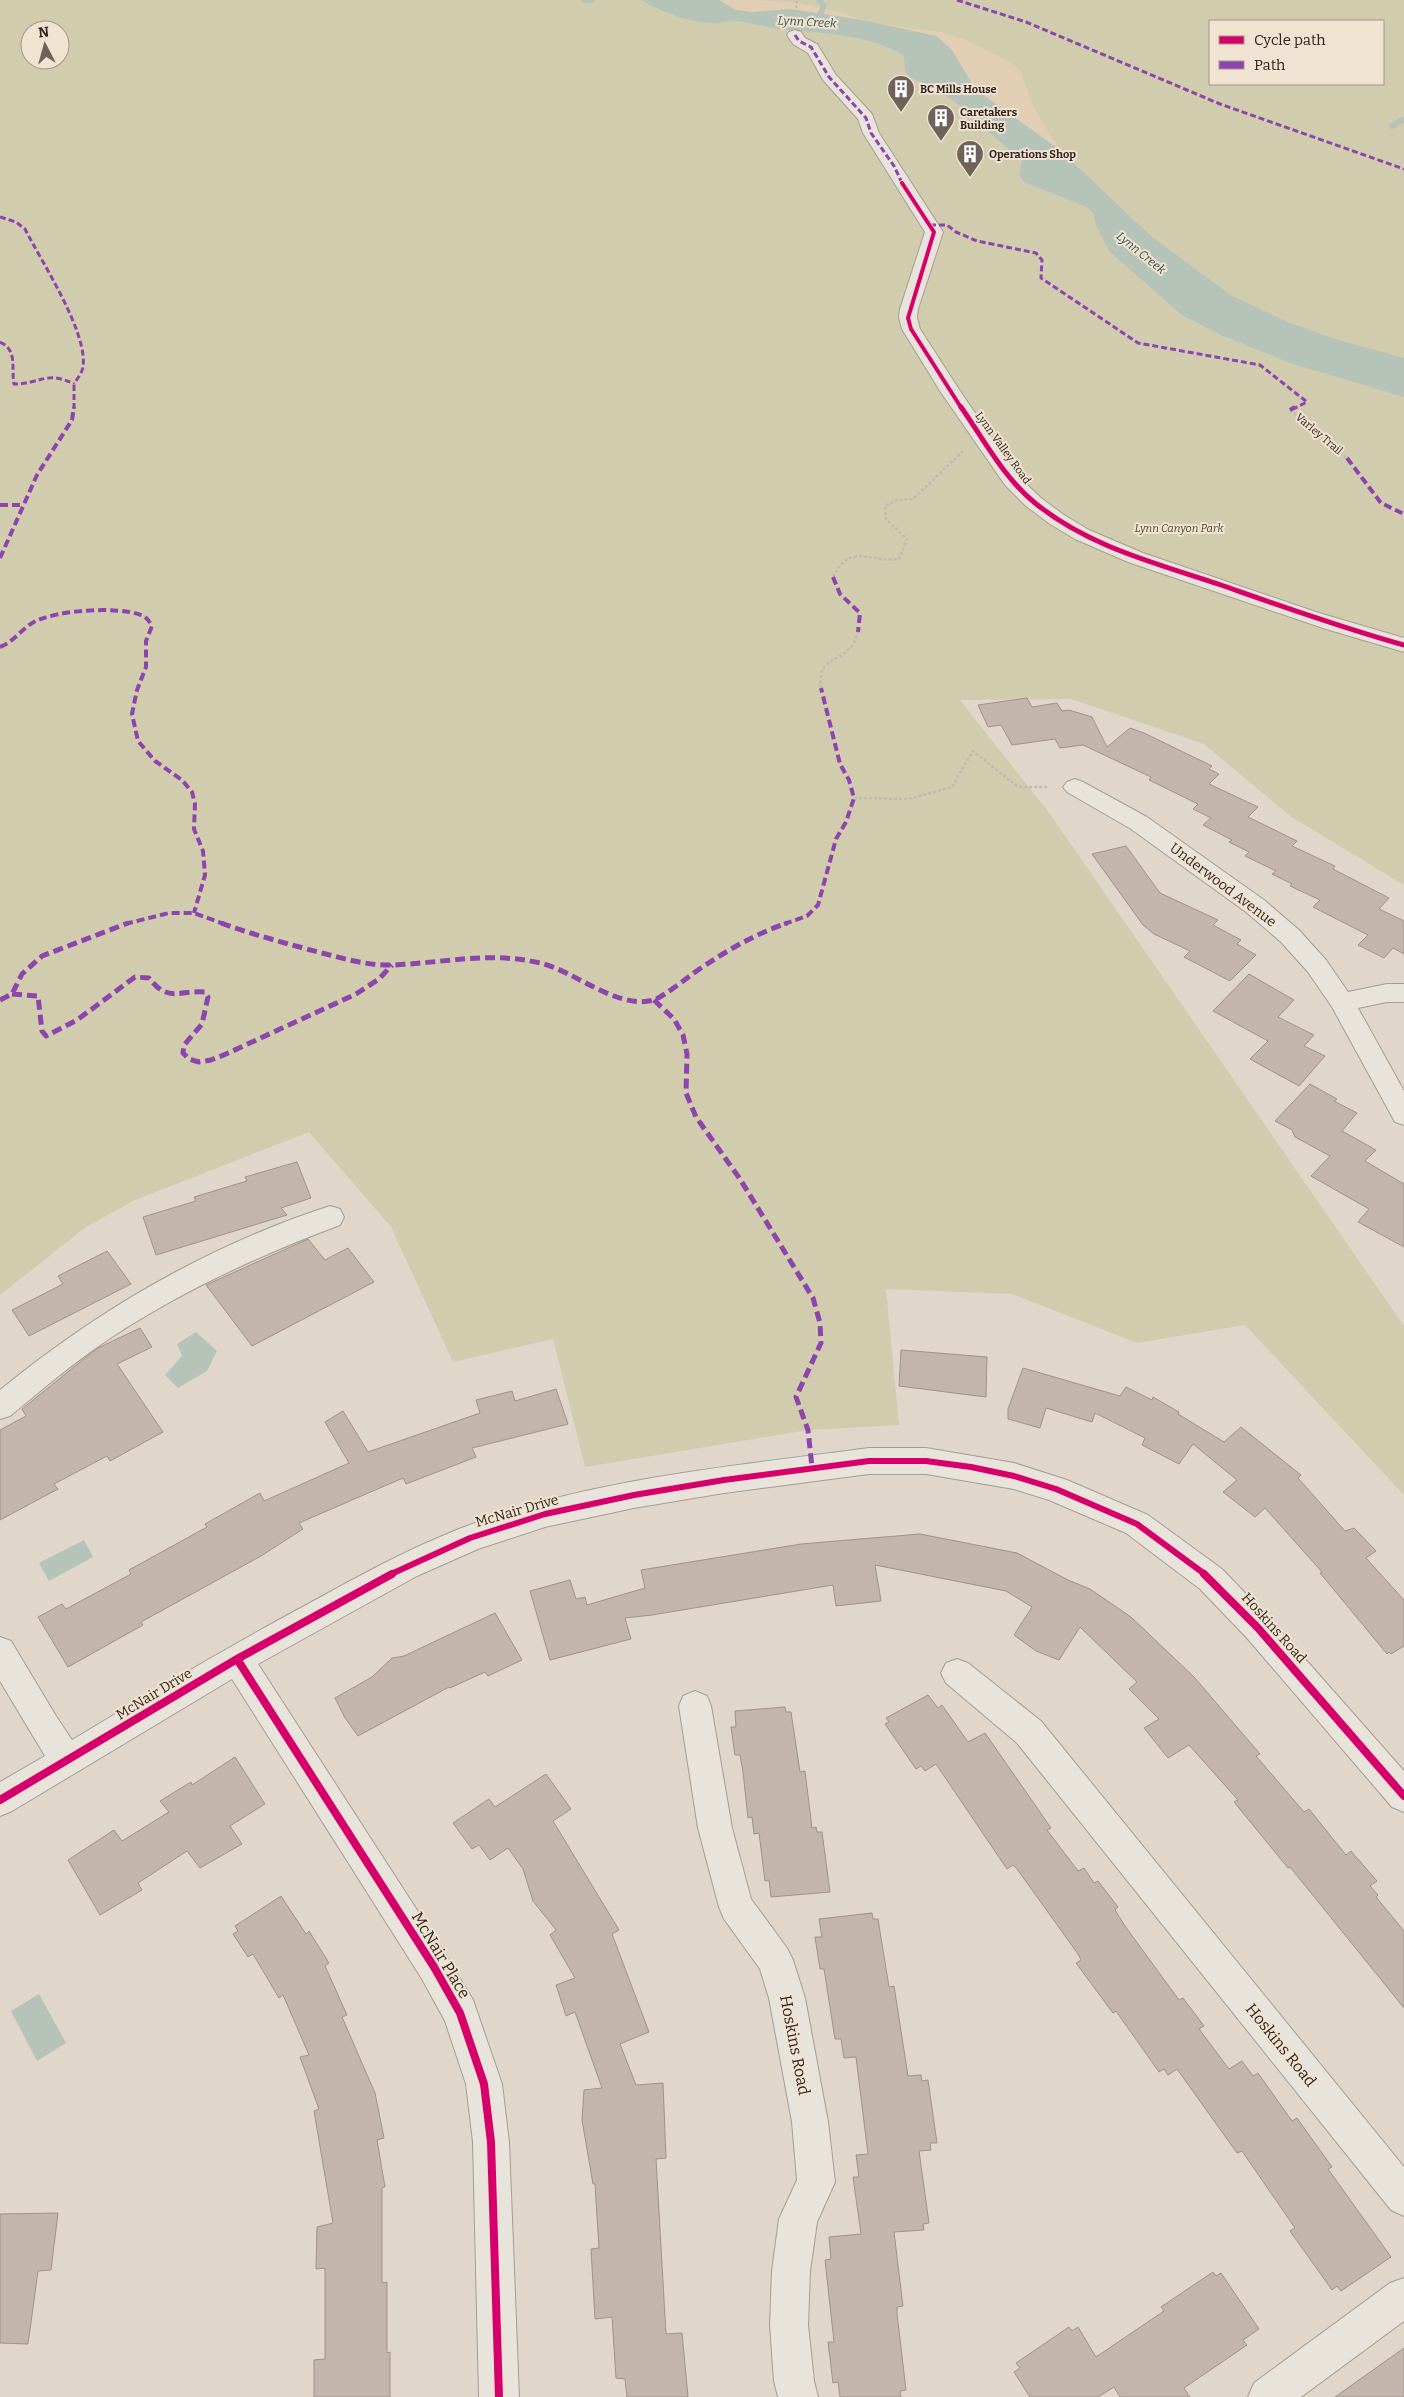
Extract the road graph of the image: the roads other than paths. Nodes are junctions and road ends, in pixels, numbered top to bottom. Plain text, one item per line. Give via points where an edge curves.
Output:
1 (795, 35) dead end
2 (1404, 645) edge
3 (1075, 786) dead end
4 (1404, 993) edge
5 (1342, 1002) junction
6 (1404, 1115) edge
7 (330, 1217) dead end
8 (0, 1407) edge
9 (1099, 1507) joint
10 (0, 1650) edge
11 (237, 1659) junction
12 (957, 1673) dead end
13 (694, 1706) dead end
14 (67, 1760) junction
15 (1404, 1796) edge
16 (0, 1800) edge
17 (1404, 2197) edge
18 (1404, 2297) edge
19 (499, 2397) edge
20 (798, 2397) edge
21 (1268, 2397) edge

1 - 2 street, Lynn Valley Road via 798,41 811,47 829,77 866,118 871,133 934,232 909,309 911,329 950,391 1024,494 1083,536 1132,556
3 - 5 street, Underwood Avenue via 1138,823 1255,906 1290,936 1317,966
4 - 5 street
5 - 6 street, Underwood Avenue
7 - 8 street via 236,1256 167,1291 99,1331
9 - 11 street, McNair Drive via 1014,1476 926,1461 869,1461 821,1466 634,1495 545,1514 470,1538 406,1566
9 - 15 street, Hoskins Road via 1137,1524 1211,1579 1258,1628
10 - 14 street
11 - 14 street, McNair Drive
11 - 19 street, McNair Place via 434,1967 460,2013 484,2084 491,2142
12 - 17 street, Hoskins Road via 1029,1732
13 - 20 street, Hoskins Road via 715,1828 736,1907 775,1960 787,1998 810,2122 816,2182 798,2219 791,2271 789,2325
14 - 16 street, McNair Drive
18 - 21 street

